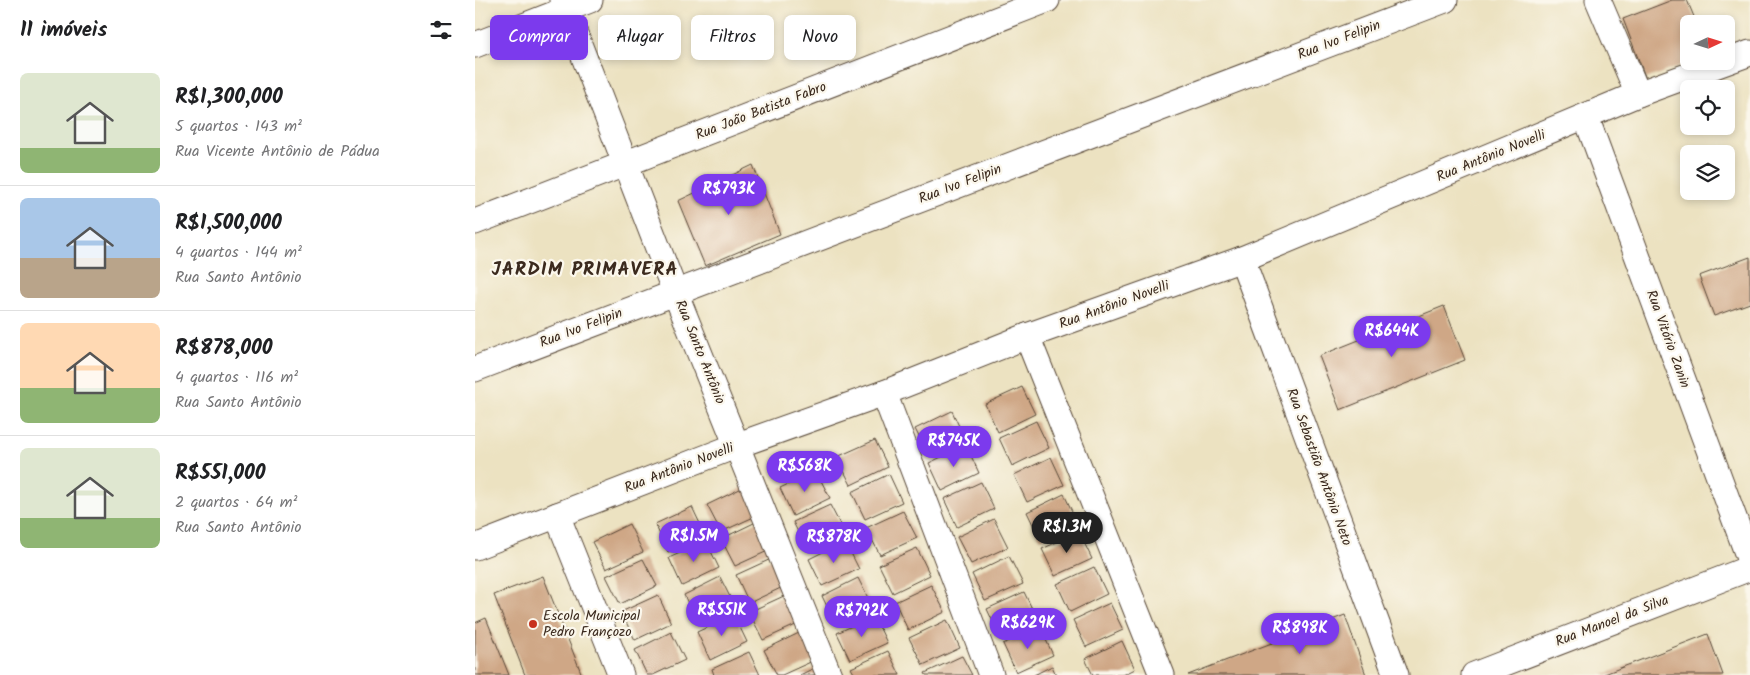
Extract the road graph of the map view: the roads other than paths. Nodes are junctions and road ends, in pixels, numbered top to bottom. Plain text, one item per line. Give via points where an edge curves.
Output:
1 (590, 0) edge
2 (1047, 0) edge
3 (1445, 0) edge
4 (1598, 0) edge
5 (564, 5) edge
6 (475, 45) edge
7 (1750, 53) edge
8 (1638, 94) junction
9 (1586, 117) junction
10 (626, 164) junction
11 (475, 222) edge
12 (1242, 259) junction
13 (675, 292) junction
14 (1027, 336) junction
15 (475, 369) edge
16 (883, 393) junction
17 (739, 445) junction
18 (557, 515) junction
19 (475, 547) edge
20 (1750, 561) edge
21 (1750, 568) edge
22 (621, 675) edge
23 (829, 675) edge
24 (991, 675) edge
25 (1162, 675) edge
26 (1396, 675) edge
27 (1474, 675) edge

1 - 5 street
2 - 10 street, Rua João Batista Fabro
3 - 13 street, Rua Ivo Felipin
4 - 8 street
5 - 6 street
5 - 10 street, Rua Santo Antônio
7 - 8 street, Rua Antônio Novelli
8 - 9 street, Rua Antônio Novelli
9 - 12 street, Rua Antônio Novelli
9 - 20 street, Rua Vitório Zanin
10 - 11 street, Rua João Batista Fabro
10 - 13 street, Rua Santo Antônio
12 - 14 street, Rua Antônio Novelli
12 - 26 street, Rua Sebastião Antônio Neto
13 - 15 street, Rua Ivo Felipin
13 - 17 street, Rua Santo Antônio
14 - 16 street, Rua Antônio Novelli
14 - 25 street
16 - 17 street, Rua Antônio Novelli
16 - 24 street
17 - 18 street, Rua Antônio Novelli
17 - 23 street, Rua Santo Antônio
18 - 19 street, Rua Antônio Novelli
18 - 22 street
21 - 27 street, Rua Manoel da Silva

